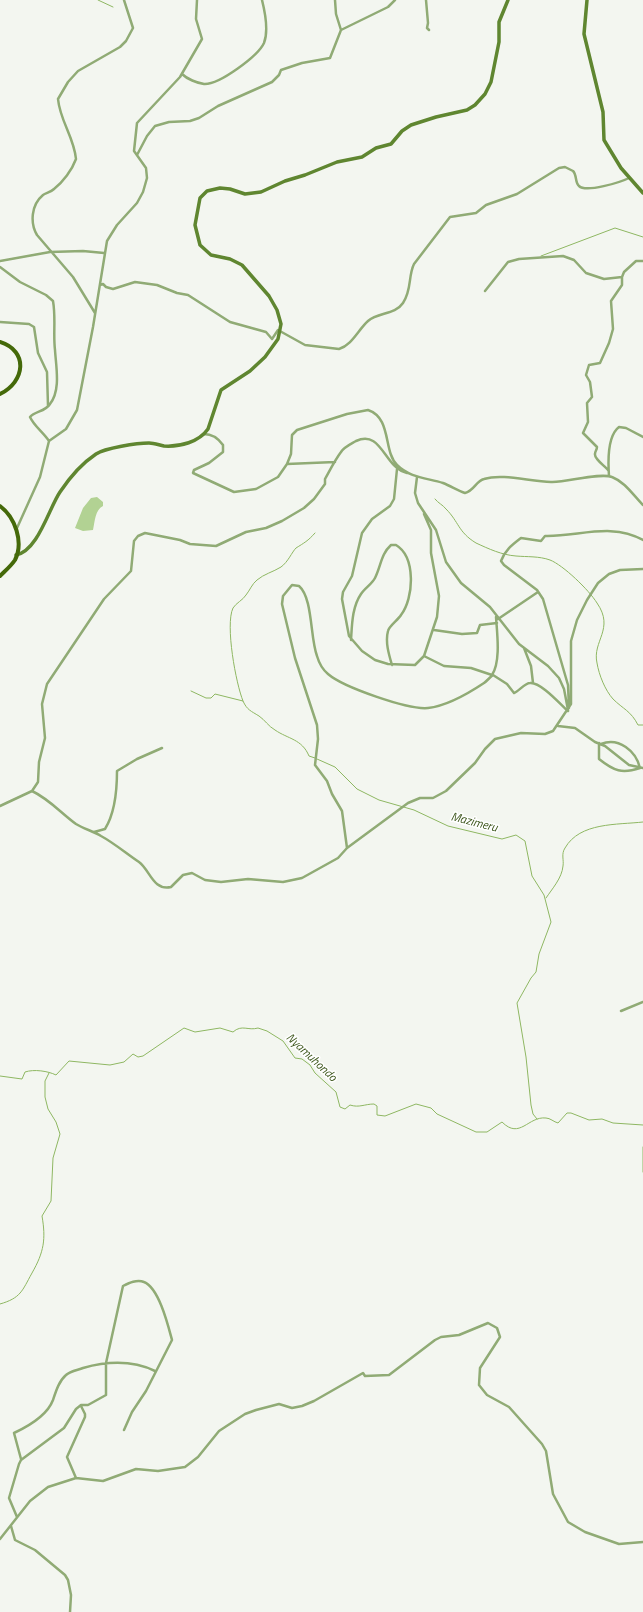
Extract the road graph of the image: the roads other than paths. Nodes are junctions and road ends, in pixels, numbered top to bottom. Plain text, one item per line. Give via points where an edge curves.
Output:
1 (124, 0) edge
2 (197, 0) edge
3 (262, 0) edge
4 (335, 0) edge
5 (395, 0) edge
6 (426, 0) edge
7 (508, 0) edge
8 (587, 0) edge
9 (341, 30) junction
10 (429, 30) dead end
11 (182, 74) junction
12 (137, 155) junction
13 (629, 178) junction
14 (643, 193) edge
15 (50, 252) junction
16 (104, 253) junction
17 (0, 261) edge
18 (643, 261) edge
19 (0, 267) edge
20 (622, 277) junction
21 (100, 285) junction
22 (485, 291) dead end
23 (95, 313) junction
24 (0, 322) edge
25 (280, 331) junction
26 (0, 342) edge
27 (0, 394) edge
28 (48, 407) junction
29 (204, 434) junction
30 (643, 437) edge
31 (49, 441) junction
32 (335, 462) junction
33 (287, 464) junction
34 (397, 469) junction
35 (608, 470) junction
36 (406, 473) junction
37 (609, 476) junction
38 (417, 477) junction
39 (643, 505) edge
40 (0, 506) edge
41 (424, 514) junction
42 (16, 529) junction
43 (643, 540) edge
44 (16, 555) junction
45 (643, 569) edge
46 (0, 576) edge
47 (538, 592) junction
48 (497, 618) junction
49 (496, 624) junction
50 (434, 630) junction
51 (351, 640) junction
52 (524, 648) junction
53 (424, 656) junction
54 (392, 664) junction
55 (492, 675) junction
56 (533, 683) junction
57 (569, 709) junction
58 (558, 726) junction
59 (600, 743) junction
60 (162, 748) dead end
61 (642, 768) edge
62 (32, 790) junction
63 (0, 806) edge
64 (94, 832) junction
65 (347, 848) junction
66 (643, 1002) edge
67 (621, 1011) dead end
68 (106, 1363) junction
69 (155, 1371) junction
70 (81, 1405) junction
71 (124, 1430) dead end
72 (22, 1460) junction
73 (76, 1478) junction
74 (17, 1517) junction
75 (11, 1526) junction
76 (0, 1539) edge
77 (643, 1542) edge
78 (70, 1612) edge

1 - 15 street via 133,28 127,40 112,53 80,70 68,82 58,99 61,114 74,145 76,159 64,179 43,195 34,208 33,228
2 - 11 street via 196,19 202,38
3 - 11 street via 266,35 258,52 232,72 212,82 200,83
4 - 9 street
5 - 9 street via 388,7
6 - 10 street
7 - 25 main road via 499,22 499,42 491,82 485,94 473,107 411,125 391,144 376,148 362,157 337,162 305,175 284,180 262,192 245,194 220,188 207,191 200,198 195,225 200,245 211,255 230,259 242,265 273,303 279,316
8 - 13 main road via 584,34 603,112 603,138
9 - 12 street via 330,58 281,70 272,82 218,106 199,118 159,124 150,132
11 - 12 street via 137,123 134,151
12 - 16 street via 144,162 146,170 147,178 143,192 109,236
13 - 14 main road
13 - 25 street via 600,187 582,187 577,184 573,171 565,167 559,168 513,196 486,205 476,213 448,218 413,266 410,288 402,304 369,320 342,348 337,350 305,345
15 - 16 street
15 - 17 street
15 - 23 street via 72,277
16 - 21 street
18 - 20 street via 636,261
19 - 28 street via 53,301 56,317 56,386 53,400
20 - 22 street via 604,279 586,273 574,260 563,256 519,259 508,262
20 - 35 street via 622,285 612,301 613,328 606,353 600,363 589,365 586,375 590,382 592,397 587,403 588,422 583,432 597,447 597,459 604,463
21 - 23 street
21 - 25 street via 113,289 128,283 150,283 188,295 227,321 266,332 272,339
23 - 31 street via 76,413 66,429
24 - 28 street via 29,324 34,327 38,353 47,372
25 - 29 main road via 278,339 267,354 250,371 221,390
26 - 27 main road via 15,350 20,360 20,369 12,388
28 - 31 street via 30,417
29 - 33 street via 212,435 219,440 223,445 223,452 193,473 234,492 256,489 269,483 278,477
29 - 44 main road via 181,445 145,443 113,447 96,454 76,471 57,497 41,532 25,551
30 - 35 street via 626,428 619,427 614,430
31 - 42 street via 40,477
32 - 33 street
32 - 34 street via 345,448 367,438 378,444
32 - 62 street via 318,495 304,508 274,525 246,532 215,546 190,544 145,534 138,536 134,541 131,571 104,599 47,684 42,704 46,738 38,782
33 - 36 street via 291,454 292,435 297,430 368,410 380,417 394,460
34 - 36 street
34 - 51 street via 394,499 390,506 372,519 362,533 352,576 343,592 343,606
35 - 37 street
36 - 38 street
37 - 38 street via 551,482 489,478 480,481 471,491 465,493 442,483
37 - 39 street via 626,486
38 - 41 street via 415,493 418,506
40 - 42 main road via 12,518
41 - 48 street via 436,530 448,565 464,586 482,600
41 - 50 street via 431,530 432,558 439,589
42 - 44 main road
43 - 47 street via 617,531 597,530 563,537 545,536 540,541 521,538 508,548 501,561
44 - 46 main road
45 - 57 street via 620,570 609,574 598,583 587,600 577,620 571,641 573,696
47 - 48 street
47 - 57 street via 543,599 568,685
48 - 49 street
48 - 52 street
49 - 50 street via 480,624 477,634
49 - 55 street via 497,656
50 - 53 street
51 - 54 street via 375,660
51 - 54 street via 356,603 374,580 384,552 392,545 396,545 407,556 411,585 405,608 388,630 388,648
52 - 56 street via 531,666
52 - 57 street via 548,666 560,680
53 - 54 street via 415,665
53 - 55 street via 444,666 471,668
55 - 56 street via 515,693
55 - 65 street via 476,688 429,708 385,699 349,686 322,668 314,649 308,604 302,588 292,585 286,590 282,604 284,617 317,725 315,765 327,781 342,811
56 - 57 street
57 - 58 street
58 - 59 street via 575,728
58 - 65 street via 547,734 524,733 495,739 446,792 433,798 412,801
59 - 61 street via 629,765
59 - 61 street via 617,741 635,755
59 - 61 street via 599,759 608,766 628,772
60 - 64 street via 117,771 117,788 110,819 105,830
62 - 63 street
62 - 64 street via 76,824
64 - 65 street via 139,862 156,883 165,888 174,885 183,875 192,873 205,880 221,882 248,879 274,882 296,880 338,858
66 - 67 street
68 - 69 street via 122,1362 145,1366
68 - 69 street via 123,1286 142,1282 146,1283 159,1299 172,1340
68 - 70 street via 106,1395 88,1405
68 - 72 street via 66,1375 46,1411 14,1433
69 - 71 street
70 - 72 street via 64,1428
70 - 73 street via 85,1415 67,1457
72 - 74 street via 9,1498
73 - 74 street via 42,1490
73 - 77 street via 103,1481 136,1469 158,1471 185,1467 198,1457 219,1431 245,1414 278,1404 292,1408 302,1406 363,1373 365,1376 388,1375 435,1340 459,1335 490,1323 497,1328 500,1337 480,1368 479,1385 487,1395 509,1407 542,1444 549,1464 551,1489 565,1518 584,1532 609,1542 624,1545
74 - 75 street
75 - 76 street
75 - 78 street via 15,1540 35,1550 67,1578 71,1595

